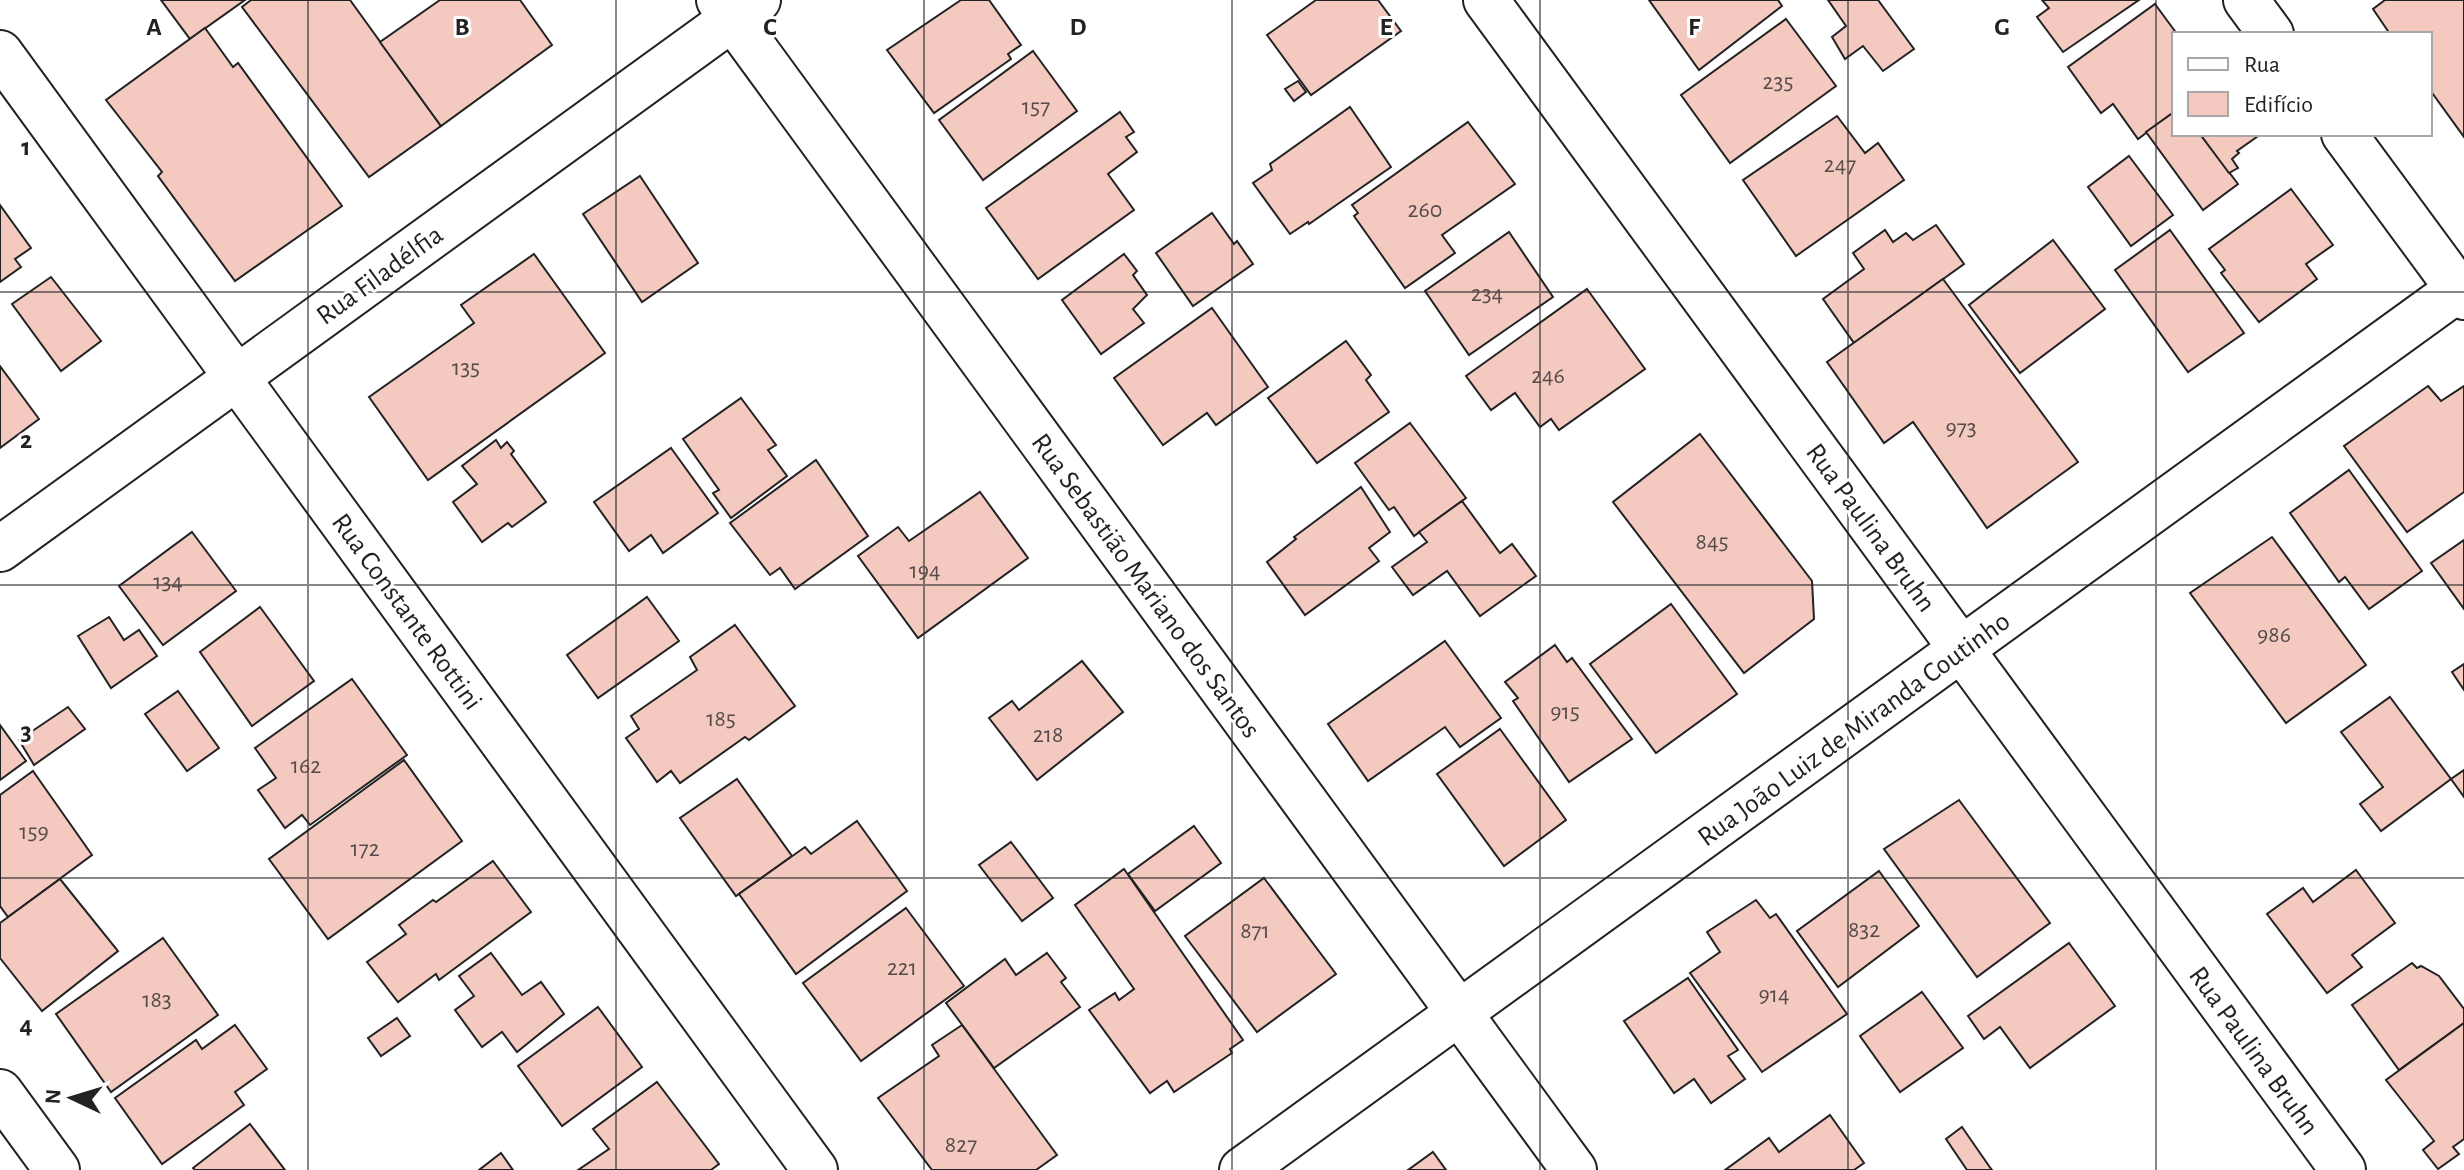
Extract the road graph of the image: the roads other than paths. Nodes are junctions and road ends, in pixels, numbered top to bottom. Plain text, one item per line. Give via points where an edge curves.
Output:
1 (1486, 0) edge
2 (2246, 0) edge
3 (736, 6) edge
4 (2270, 32) edge
5 (0, 53) edge
6 (2346, 136) edge
7 (2462, 291) edge
8 (237, 377) junction
9 (0, 549) edge
10 (1962, 649) junction
11 (1459, 1012) junction
12 (0, 1092) edge
13 (57, 1170) edge
14 (815, 1170) edge
15 (1242, 1170) edge
16 (1574, 1170) edge
17 (2343, 1170) edge

1 - 10 street, Rua Paulina Bruhn
2 - 4 street
3 - 8 street, Rua Filadélfia
3 - 11 street, Rua Sebastião Mariano dos Santos
5 - 8 street, Rua Constante Rottini
6 - 7 street
7 - 10 street, Rua João Luiz de Miranda Coutinho
8 - 9 street, Rua Filadélfia
8 - 14 street, Rua Constante Rottini
10 - 11 street, Rua João Luiz de Miranda Coutinho
10 - 17 street, Rua Paulina Bruhn
11 - 15 street, Rua João Luiz de Miranda Coutinho
11 - 16 street, Rua Sebastião Mariano dos Santos
12 - 13 street

